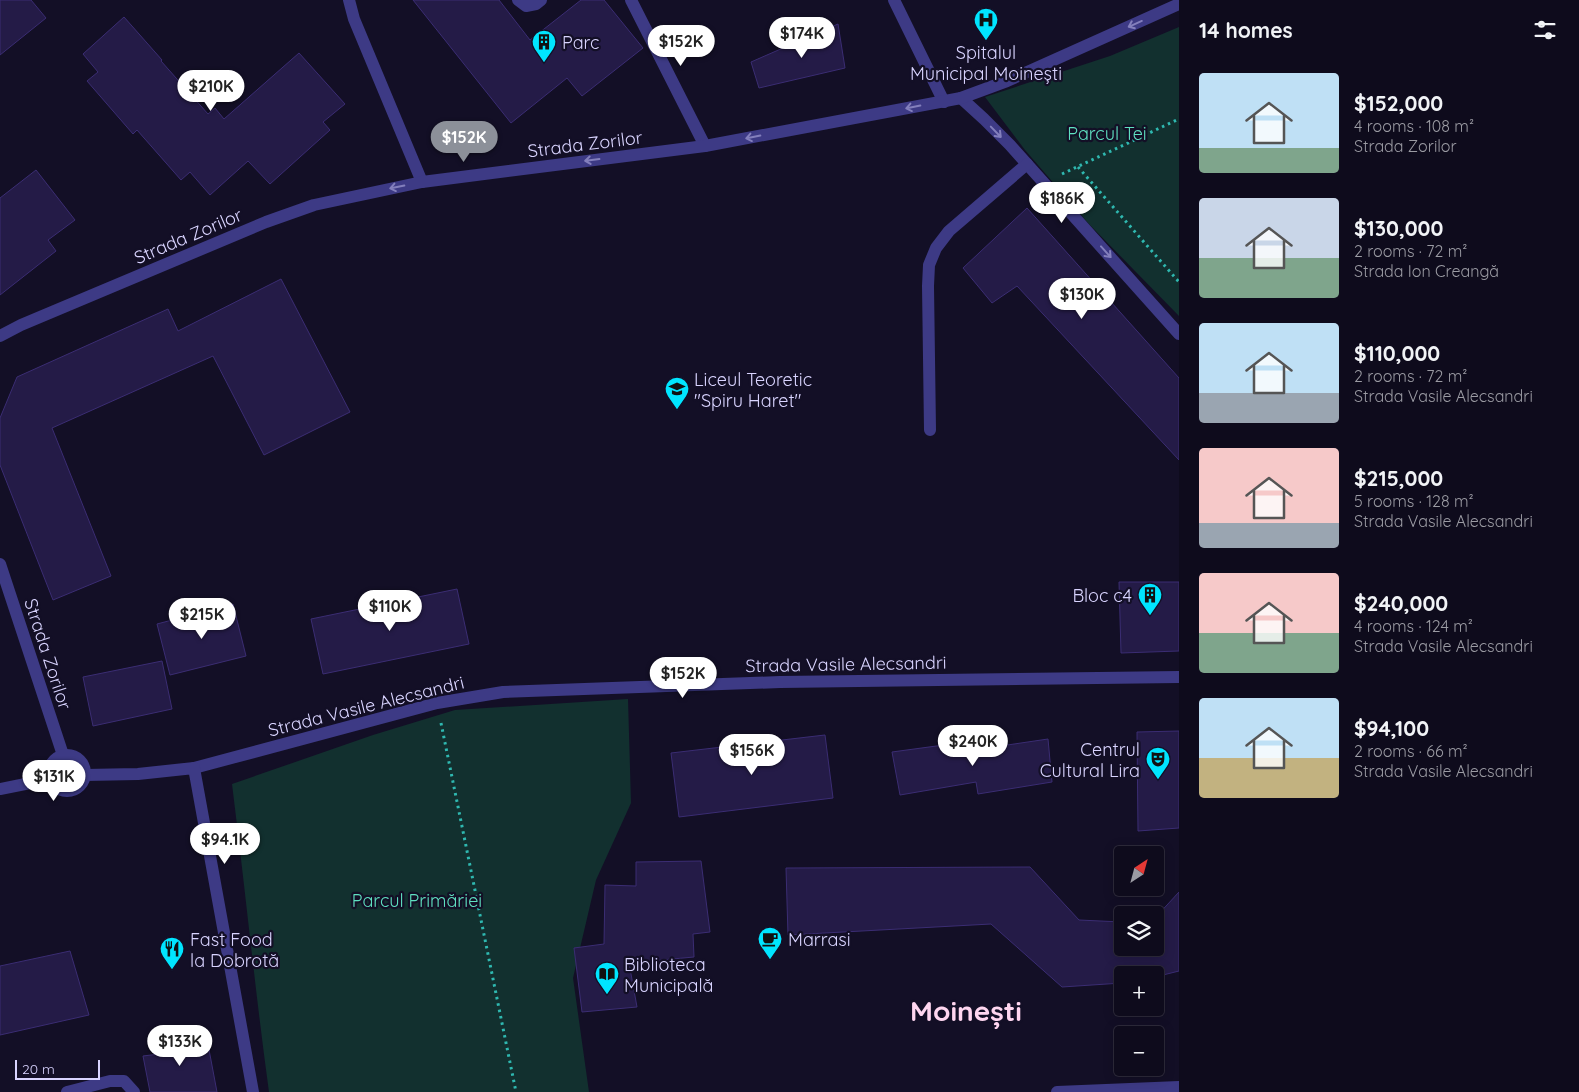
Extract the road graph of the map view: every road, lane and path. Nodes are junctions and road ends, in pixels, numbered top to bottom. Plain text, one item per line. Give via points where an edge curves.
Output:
1 (350, 0) edge
2 (518, 0) edge
3 (541, 0) edge
4 (631, 0) edge
5 (894, 0) edge
6 (1179, 4) edge
7 (961, 98) junction
8 (944, 102) junction
9 (1179, 119) edge
10 (706, 146) junction
11 (1027, 164) junction
12 (1078, 167) junction
13 (422, 182) junction
14 (1044, 183) junction
15 (1179, 282) edge
16 (1179, 334) edge
17 (0, 336) edge
18 (930, 430) dead end
19 (0, 564) edge
20 (1179, 678) edge
21 (437, 703) junction
22 (63, 755) junction
23 (194, 768) junction
24 (85, 775) junction
25 (50, 779) junction
26 (0, 789) edge
27 (1179, 1087) edge
28 (67, 1092) edge
29 (134, 1092) edge
30 (253, 1092) edge
31 (516, 1092) edge
32 (1057, 1092) edge

1 - 13 street via 354,19
2 - 3 street via 526,6
4 - 10 street
5 - 8 street
6 -> 7 street, Strada Zorilor via 1007,81
7 - 8 street, Strada Zorilor
7 -> 11 street
8 -> 10 street, Strada Zorilor
9 - 12 path
10 -> 13 street, Strada Zorilor
11 - 14 street
11 - 18 street via 949,231 936,248 929,265
12 - 14 path
12 - 15 path
13 -> 17 street, Strada Zorilor via 314,205 266,222
14 -> 16 street
19 - 22 street, Strada Zorilor
20 - 21 street, Strada Vasile Alecsandri via 780,682 503,692
21 - 23 street, Strada Vasile Alecsandri
21 - 31 path
22 - 24 street via 80,759
22 - 25 street via 53,761
23 - 24 street, Strada Vasile Alecsandri
23 - 30 street
24 - 25 street via 80,786 69,791 57,788
25 - 26 street
27 - 32 street
28 - 29 street via 110,1081 124,1081

